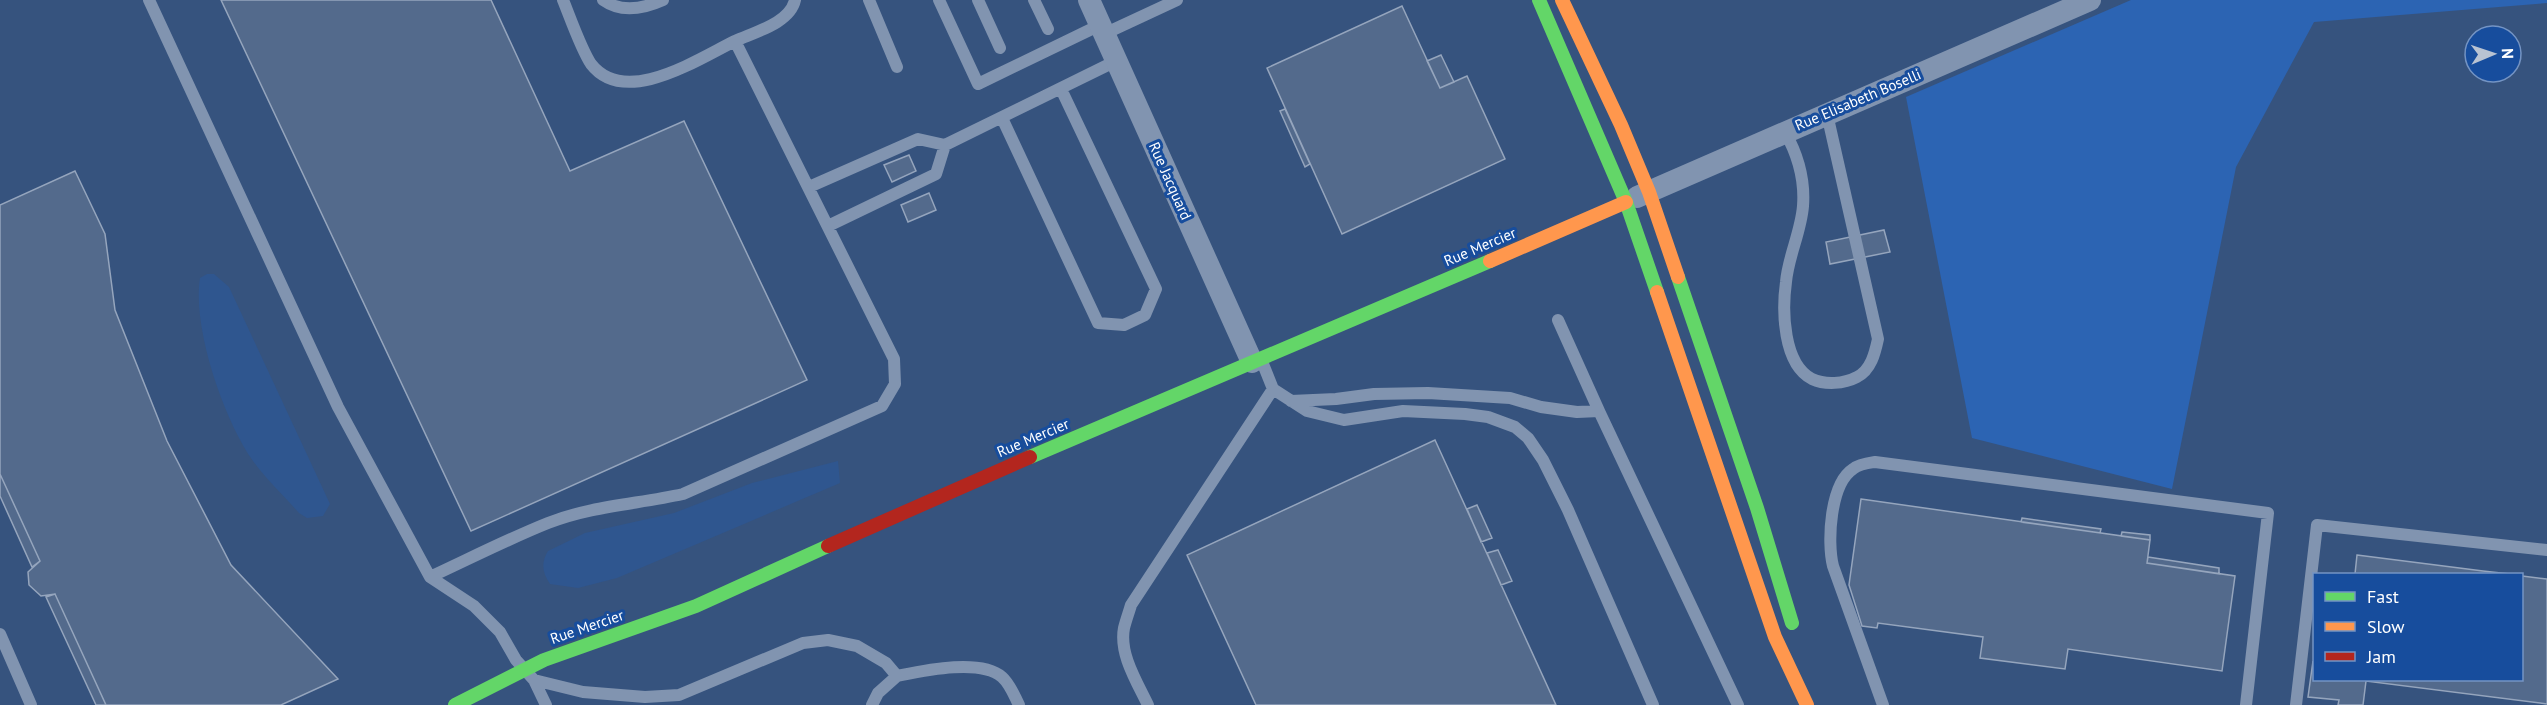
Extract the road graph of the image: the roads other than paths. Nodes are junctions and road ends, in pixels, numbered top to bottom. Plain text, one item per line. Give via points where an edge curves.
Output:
1 (149, 0) edge
2 (563, 0) edge
3 (603, 0) edge
4 (663, 0) edge
5 (795, 0) edge
6 (869, 0) edge
7 (939, 0) edge
8 (978, 0) edge
9 (1034, 0) edge
10 (1089, 0) edge
11 (1177, 0) edge
12 (1539, 0) edge
13 (1562, 0) edge
14 (2090, 0) edge
15 (1047, 29) dead end
16 (1102, 29) junction
17 (735, 41) junction
18 (1000, 48) dead end
19 (1116, 61) junction
20 (897, 67) dead end
21 (1061, 89) junction
22 (1827, 114) junction
23 (1002, 118) junction
24 (1785, 132) junction
25 (945, 145) junction
26 (809, 188) junction
27 (1649, 192) junction
28 (1626, 202) junction
29 (828, 226) junction
30 (1558, 320) dead end
31 (1256, 360) junction
32 (1273, 389) junction
33 (1291, 401) junction
34 (1599, 411) junction
35 (2547, 550) edge
36 (430, 577) junction
37 (0, 634) edge
38 (1797, 639) dead end
39 (523, 668) junction
40 (1808, 672) dead end
41 (897, 676) junction
42 (534, 680) junction
43 (651, 697) junction
44 (31, 705) edge
45 (455, 705) edge
46 (546, 705) edge
47 (664, 705) edge
48 (872, 705) edge
49 (1019, 705) edge
50 (1148, 705) edge
51 (1653, 705) edge
52 (1738, 705) edge
53 (1807, 705) edge
54 (1818, 705) edge
55 (1883, 705) edge
56 (2246, 705) edge
57 (2296, 705) edge

1 - 36 lane via 338,407
2 - 17 lane via 591,64 609,79 628,83 656,78
3 - 4 lane via 629,9 645,8
5 - 17 lane via 784,18
6 - 20 lane
7 - 16 lane via 978,84
8 - 18 lane
9 - 15 lane
10 - 16 street, Rue Jacquard
11 - 16 lane
12 - 28 main road
13 - 27 main road
14 - 22 street, Rue Elisabeth Boselli
16 - 19 street, Rue Jacquard
17 - 26 lane
19 - 21 lane
19 - 31 street, Rue Jacquard
21 - 23 lane
21 - 23 lane via 1156,290 1144,315 1124,325 1098,323
22 - 24 street, Rue Elisabeth Boselli
22 - 24 lane via 1878,339 1873,359 1861,375 1851,380 1814,380 1803,373 1791,356 1785,327 1786,282 1803,207 1803,183 1797,154
23 - 25 lane
24 - 27 street, Rue Elisabeth Boselli
25 - 26 lane via 918,139
25 - 29 lane via 936,174
26 - 29 lane
27 - 28 street, Rue Elisabeth Boselli
27 - 38 main road via 1757,508
28 - 31 main road, Rue Mercier
28 - 53 main road via 1775,637
29 - 36 lane via 894,359 895,384 882,406 683,494 620,503 549,522
30 - 34 lane
31 - 32 lane
31 - 39 main road, Rue Mercier via 906,511 680,614
32 - 33 lane
32 - 50 lane via 1131,605 1124,642 1129,664
33 - 34 lane via 1428,393 1510,398 1550,409
33 - 51 lane via 1307,411 1344,420 1403,411 1488,417 1515,427 1543,460 1568,510
34 - 52 lane
35 - 57 lane via 2317,525
36 - 39 lane via 474,606 500,632
37 - 44 lane
39 - 42 lane
39 - 45 main road, Rue Mercier
40 - 54 main road
41 - 43 lane via 886,663 857,646 828,640 803,643 679,695
41 - 48 lane via 878,693
41 - 49 lane via 963,666 986,670 1001,676
42 - 43 lane via 583,692
42 - 46 lane
43 - 47 lane
55 - 56 lane via 1833,566 1830,546 1838,489 1852,469 1875,462 2268,513

